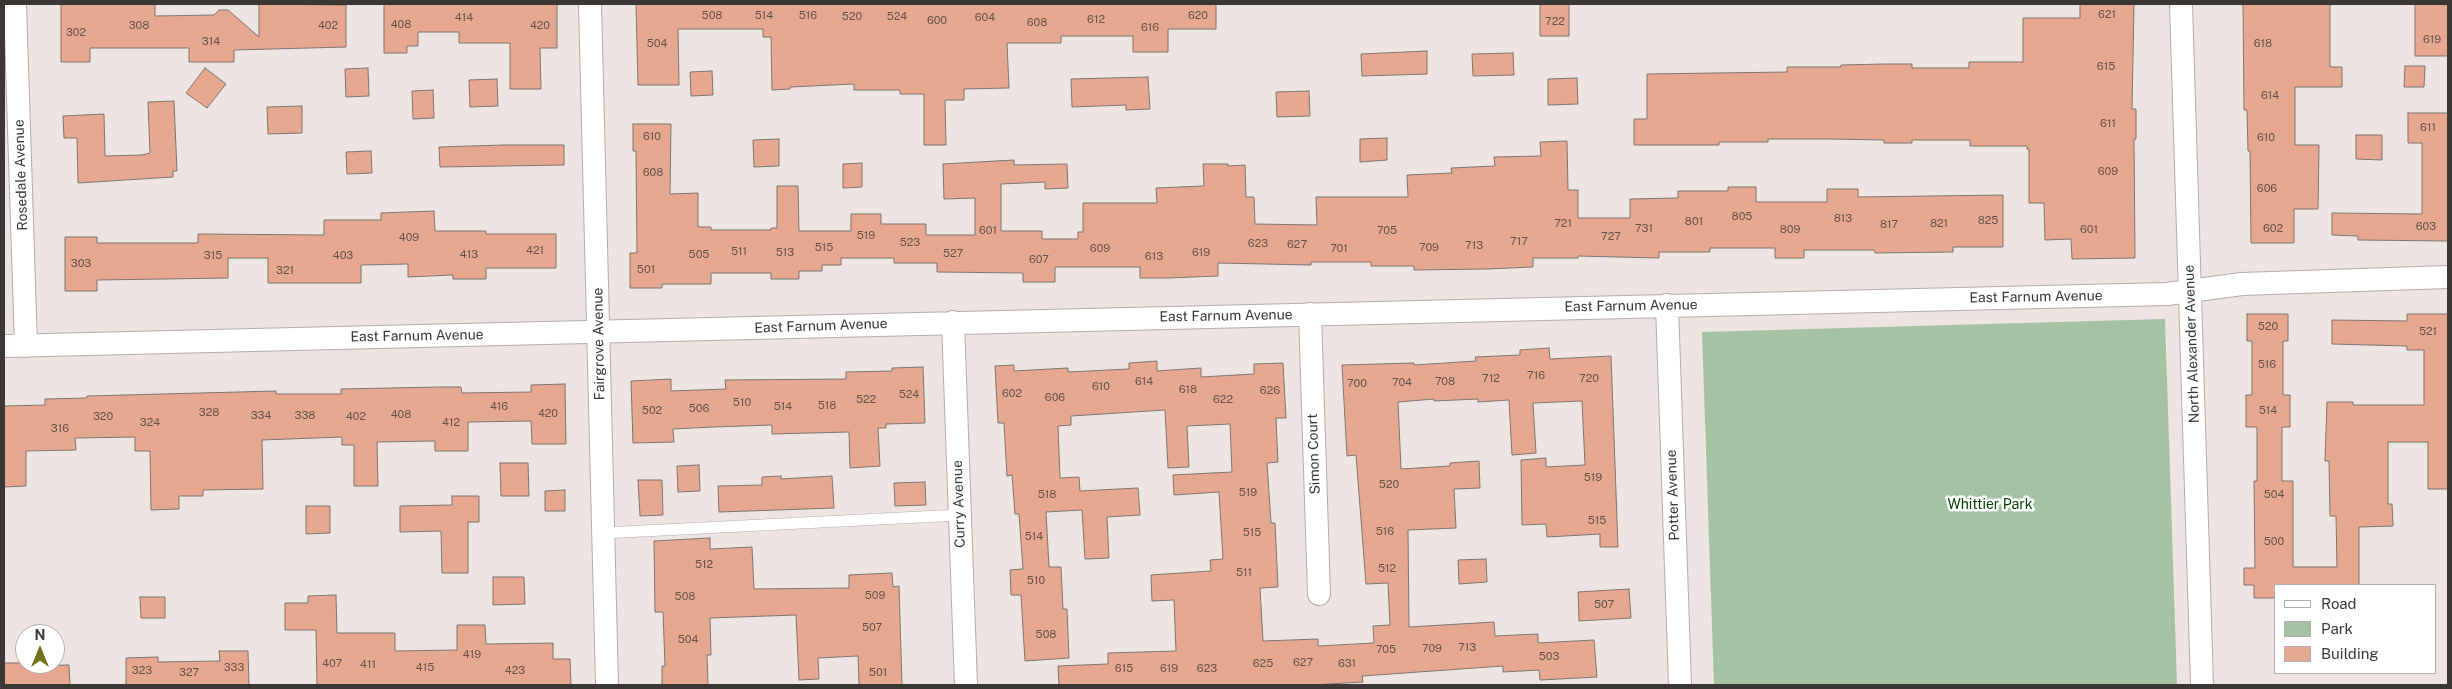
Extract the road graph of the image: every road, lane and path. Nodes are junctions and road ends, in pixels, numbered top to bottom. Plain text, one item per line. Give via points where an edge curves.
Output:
1 (15, 4) edge
2 (590, 4) edge
3 (2181, 4) edge
4 (2448, 277) edge
5 (2190, 291) junction
6 (1667, 305) junction
7 (1310, 314) junction
8 (953, 322) junction
9 (599, 333) junction
10 (4, 346) edge
11 (26, 346) junction
12 (960, 515) junction
13 (603, 533) junction
14 (1319, 594) dead end
15 (607, 685) edge
16 (966, 685) edge
17 (1680, 685) edge
18 (2202, 685) edge

1 - 11 street, Rosedale Avenue
2 - 9 street, Fairgrove Avenue
3 - 5 street, North Alexander Avenue
4 - 5 street, East Farnum Avenue via 2242,284
5 - 6 street, East Farnum Avenue
5 - 18 street, North Alexander Avenue
6 - 7 street, East Farnum Avenue
6 - 17 street, Potter Avenue
7 - 8 street, East Farnum Avenue
7 - 14 street, Simon Court
8 - 9 street, East Farnum Avenue
8 - 12 street, Curry Avenue
9 - 11 street, East Farnum Avenue
9 - 13 street, Fairgrove Avenue
10 - 11 street, East Farnum Avenue
12 - 13 lane
12 - 16 street, Curry Avenue
13 - 15 street, Fairgrove Avenue

